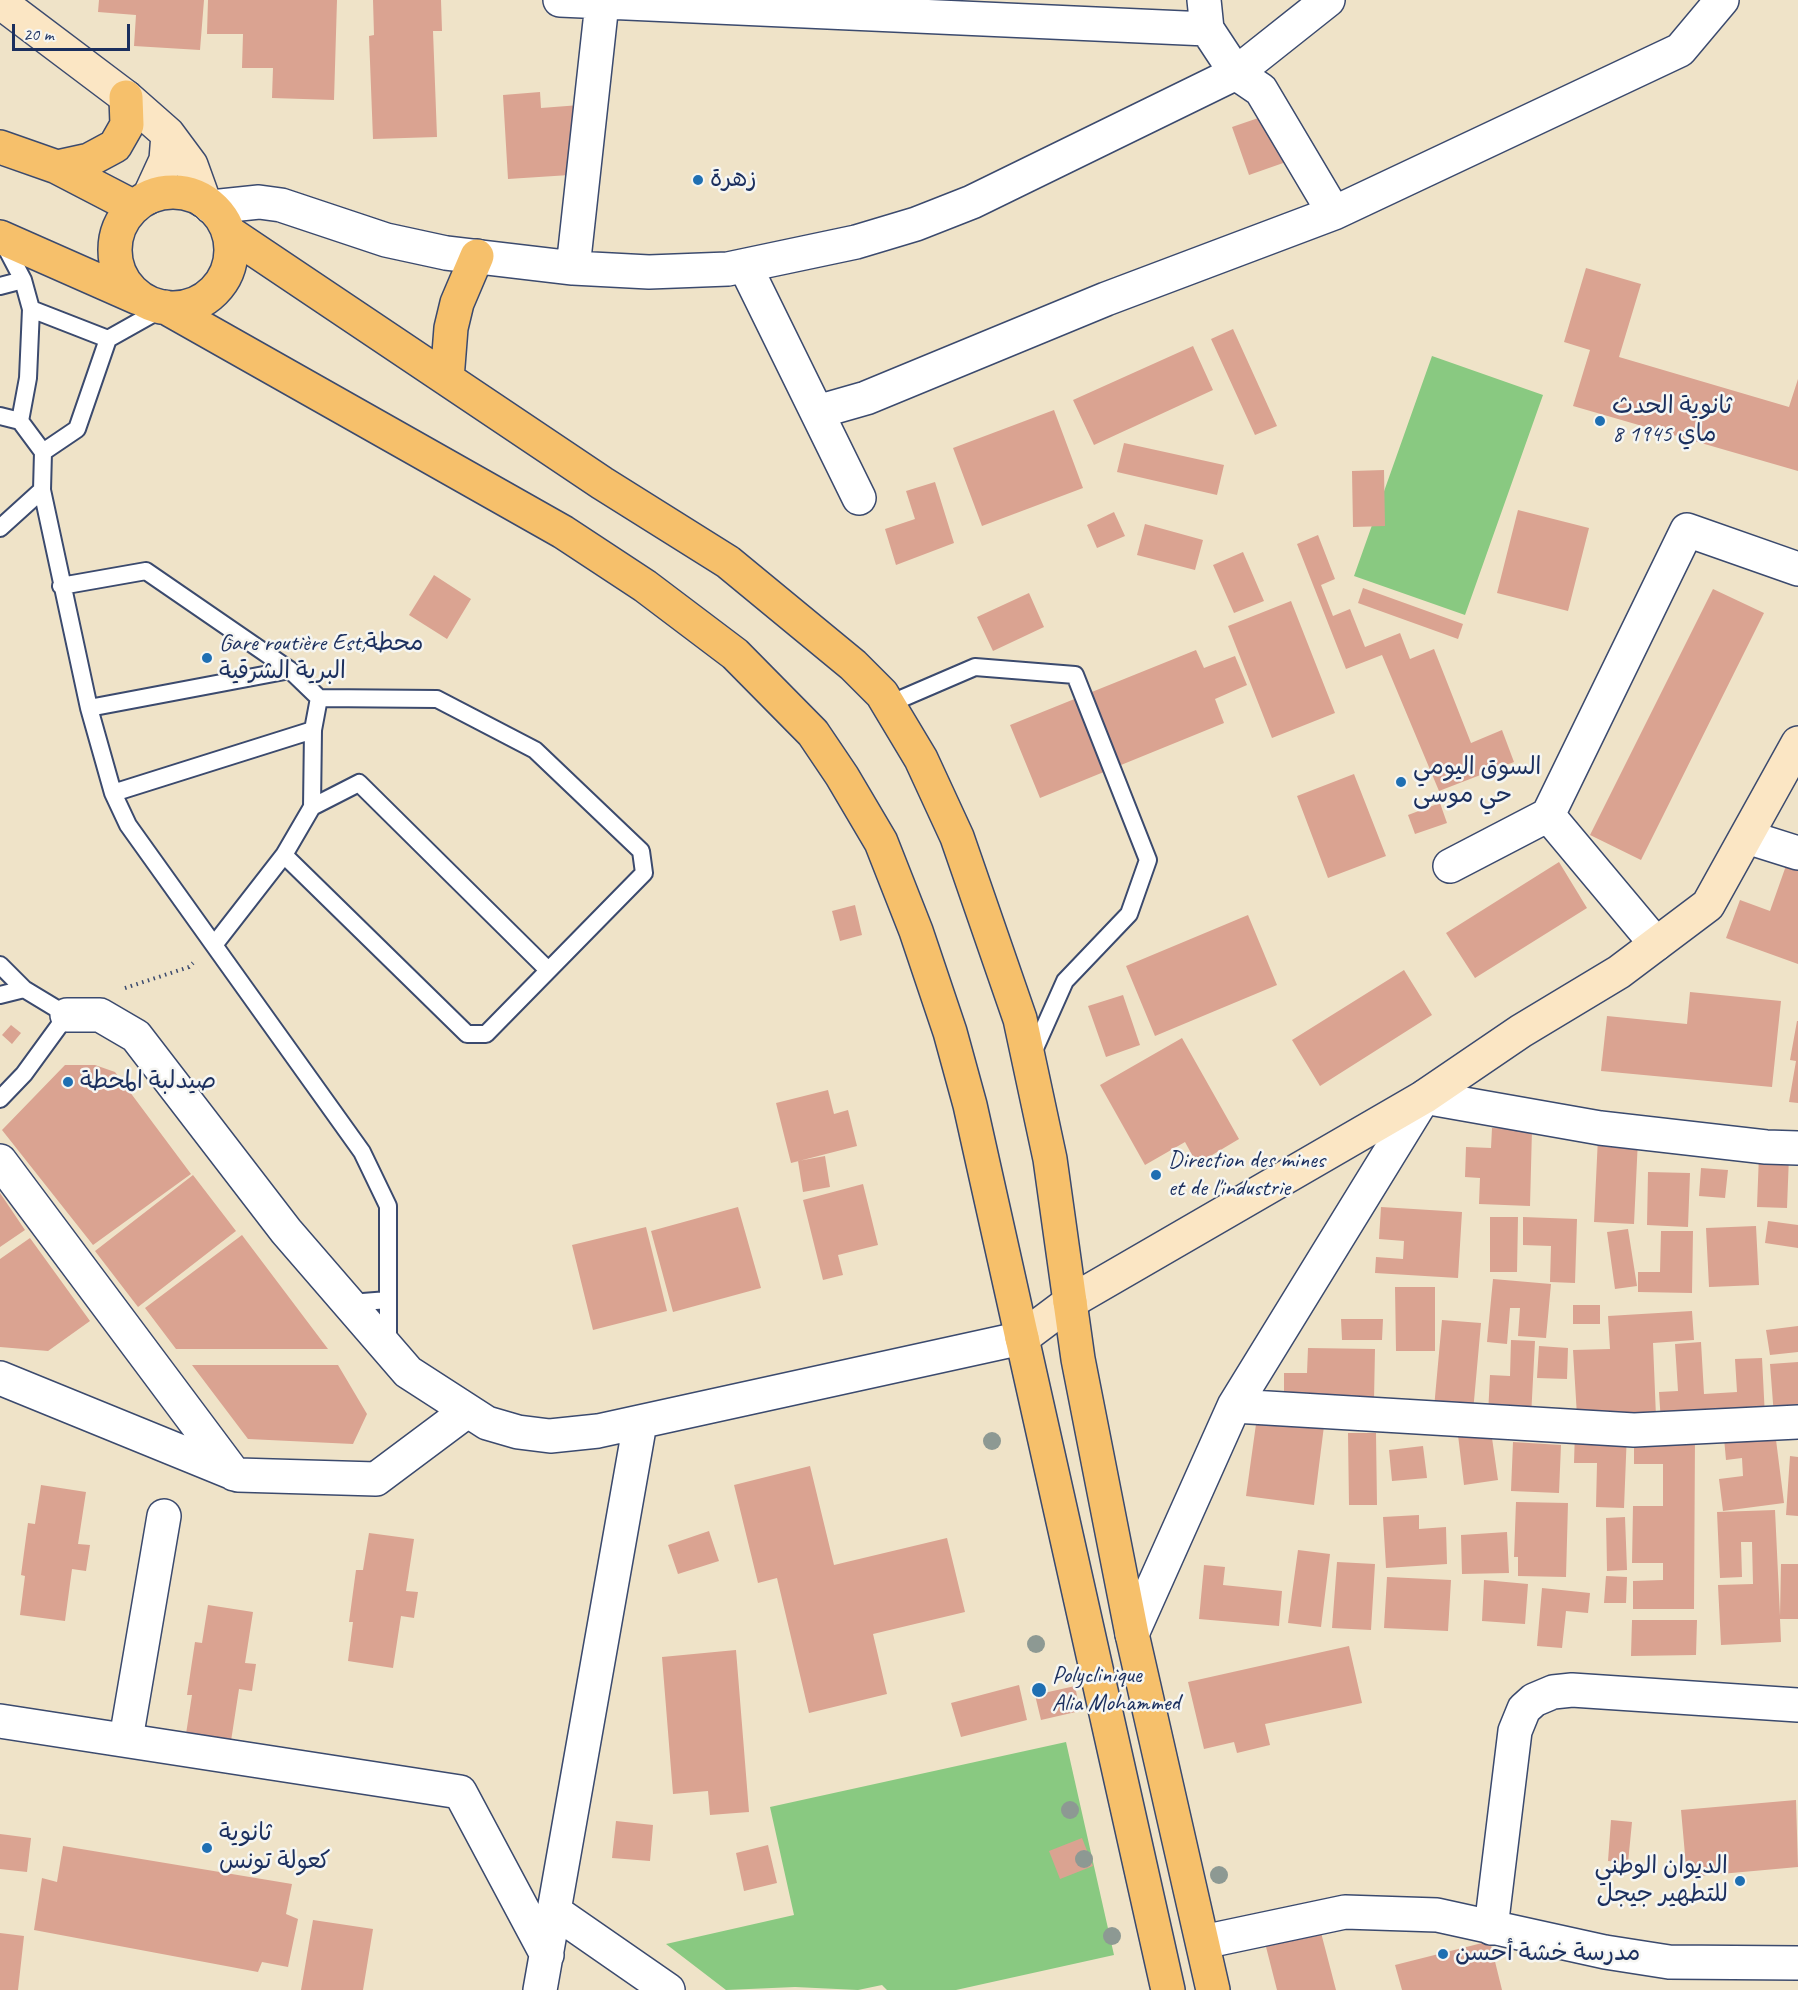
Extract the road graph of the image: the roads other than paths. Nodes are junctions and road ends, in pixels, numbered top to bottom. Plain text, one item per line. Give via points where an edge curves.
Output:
1 (560, 0) edge
2 (1328, 0) edge
3 (1722, 0) edge
4 (0, 2) edge
5 (602, 3) junction
6 (989, 9) edge
7 (1206, 15) edge
8 (1236, 73) junction
9 (126, 97) junction
10 (168, 134) junction
11 (0, 147) edge
12 (57, 166) junction
13 (142, 202) junction
14 (214, 213) junction
15 (1334, 213) junction
16 (0, 238) edge
17 (477, 256) junction
18 (745, 266) junction
19 (573, 267) junction
20 (23, 280) junction
21 (0, 286) edge
22 (156, 305) junction
23 (30, 309) junction
24 (108, 339) junction
25 (447, 379) junction
26 (817, 412) junction
27 (0, 416) edge
28 (20, 421) junction
29 (43, 452) junction
30 (42, 490) junction
31 (859, 498) dead end
32 (0, 528) edge
33 (1798, 569) edge
34 (61, 586) junction
35 (290, 670) junction
36 (319, 698) junction
37 (889, 704) junction
38 (88, 708) junction
39 (313, 730) junction
40 (1798, 743) edge
41 (113, 793) junction
42 (312, 807) junction
43 (1548, 814) junction
44 (1747, 837) junction
45 (1798, 853) edge
46 (284, 855) junction
47 (1450, 866) dead end
48 (1656, 944) junction
49 (214, 945) junction
50 (0, 965) edge
51 (548, 970) junction
52 (24, 989) junction
53 (0, 995) edge
54 (67, 1015) junction
55 (1030, 1059) junction
56 (1424, 1097) junction
57 (0, 1099) edge
58 (1798, 1148) edge
59 (0, 1161) edge
60 (388, 1300) junction
61 (1070, 1302) junction
62 (350, 1304) junction
63 (1022, 1338) junction
64 (388, 1348) junction
65 (0, 1378) edge
66 (1234, 1406) junction
67 (467, 1411) junction
68 (1798, 1422) edge
69 (640, 1423) junction
70 (234, 1474) junction
71 (164, 1516) dead end
72 (1132, 1634) junction
73 (1798, 1705) edge
74 (0, 1721) edge
75 (126, 1739) junction
76 (554, 1911) junction
77 (1491, 1928) junction
78 (1203, 1942) junction
79 (546, 1955) junction
80 (1798, 1963) edge
81 (540, 1990) edge
82 (668, 1990) edge
83 (1168, 1990) edge
84 (1214, 1990) edge

1 - 5 street
2 - 8 street
3 - 15 street via 1680,50
4 - 9 main road
5 - 6 street
5 - 19 street
6 - 7 street
7 - 8 street
8 - 15 street via 1261,90
8 - 18 street via 972,202 856,242
9 - 10 main road
9 - 12 main road via 127,125 115,147 89,160
10 - 13 main road via 166,160
10 - 14 main road via 191,165
11 - 12 main road
12 - 13 main road
13 - 14 main road via 168,192 187,194
13 - 22 main road via 122,222 115,239 115,258 120,276 131,291
14 - 17 street via 259,202 281,205 398,243
14 - 22 main road via 231,248 222,280 198,302 182,307
14 - 25 main road
15 - 26 street via 1106,299 866,398
16 - 20 lane
16 - 22 main road
17 - 19 street
17 - 25 main road via 453,320
18 - 19 street via 649,272
18 - 26 street
20 - 21 lane
20 - 23 lane
22 - 24 lane
22 - 63 main road via 562,532 645,586 735,654 813,733 881,842 916,931 970,1105
23 - 24 lane
23 - 28 lane via 28,378
24 - 29 lane via 76,429
25 - 37 main road via 728,562 853,665
26 - 31 street
27 - 28 lane
28 - 29 lane
29 - 30 lane
30 - 32 lane
30 - 34 lane
33 - 43 street via 1687,530
34 - 35 lane via 146,572
34 - 38 lane
35 - 36 lane
35 - 38 lane
36 - 39 lane
36 - 51 lane via 437,699 535,750 641,851 644,873
37 - 55 main road via 921,759 957,837 1017,1009
37 - 55 lane via 975,667 1075,675 1148,860 1129,914 1065,981
38 - 41 lane
39 - 41 lane
39 - 42 lane
40 - 44 main road
41 - 49 lane via 128,825
42 - 46 lane
42 - 51 lane via 359,783
43 - 47 street
43 - 48 street
44 - 45 street
44 - 48 main road via 1708,905
46 - 49 lane
46 - 51 lane via 467,1034 486,1034
48 - 56 main road via 1619,972 1521,1031
49 - 60 lane via 362,1152 388,1206
50 - 52 lane
52 - 53 lane
52 - 54 lane
54 - 57 lane via 24,1074
54 - 62 street via 100,1015 136,1036 286,1231
55 - 61 main road via 1050,1159
56 - 58 street via 1600,1128
56 - 61 main road
56 - 66 street
59 - 70 street
60 - 62 lane
60 - 64 lane
61 - 63 main road
61 - 72 main road
62 - 64 street
63 - 69 street
63 - 83 main road
64 - 67 street via 408,1372
65 - 70 street
66 - 68 street via 1634,1430
66 - 72 street
67 - 69 street via 487,1423 550,1436
67 - 70 street via 376,1479
69 - 76 street
71 - 75 street
72 - 78 main road
73 - 77 street via 1572,1690 1534,1700 1524,1710 1515,1731
74 - 75 street
75 - 79 street via 460,1792
76 - 79 street
76 - 82 street
77 - 78 street via 1437,1915 1345,1912
77 - 80 street via 1669,1962
78 - 84 main road
79 - 81 street

